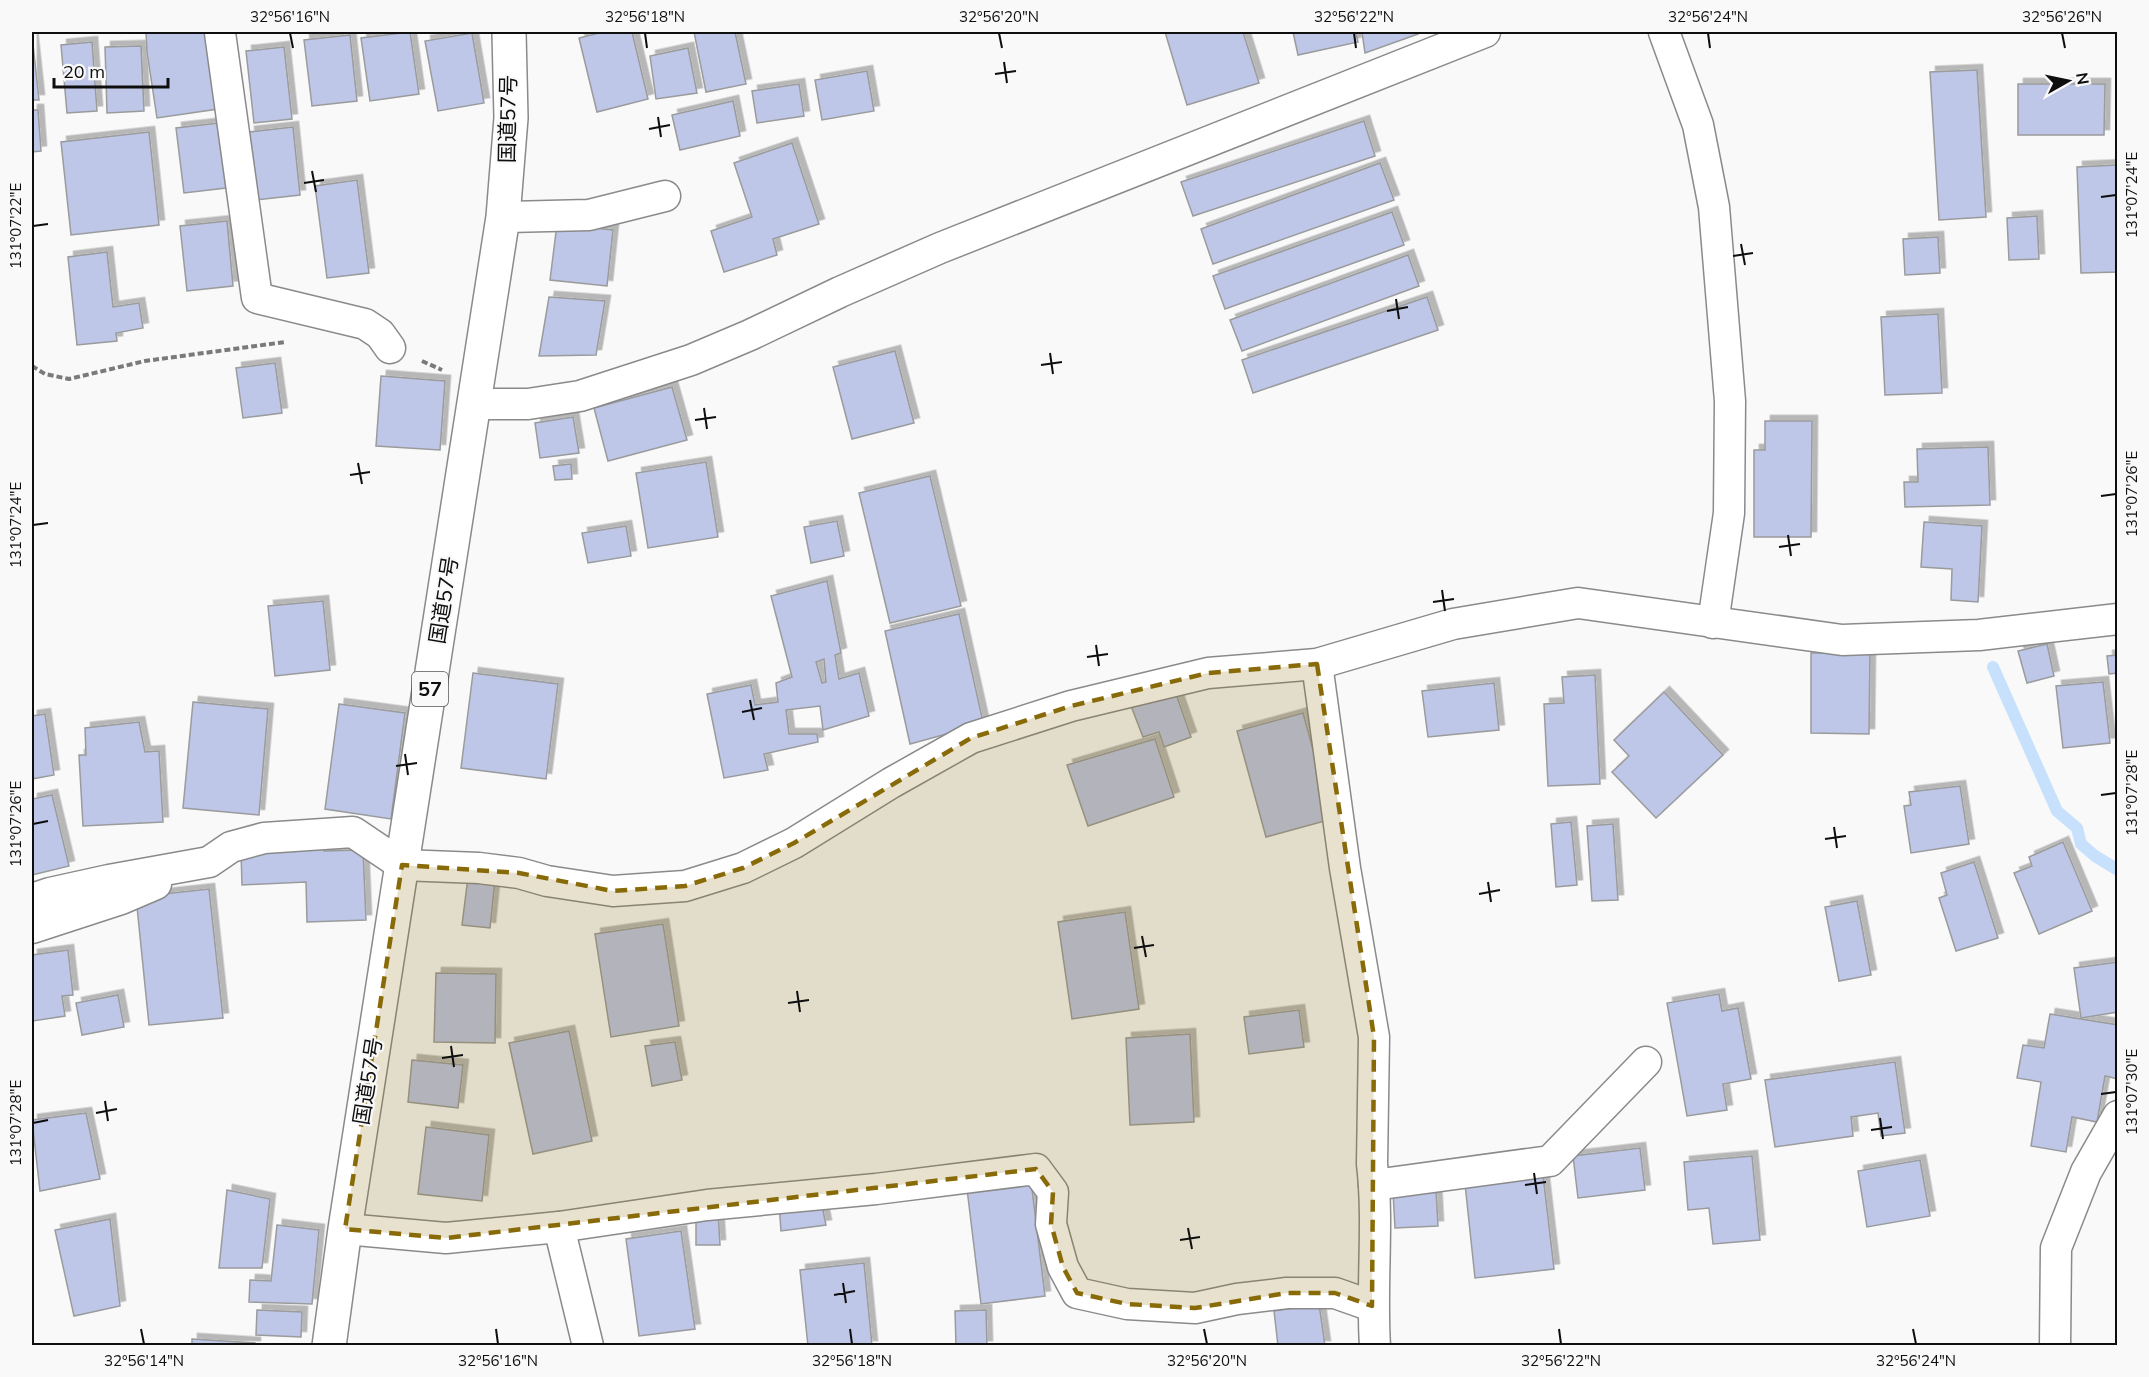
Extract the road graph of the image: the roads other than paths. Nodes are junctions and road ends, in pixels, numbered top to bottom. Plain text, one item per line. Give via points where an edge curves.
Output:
1 (228, 32) edge
2 (509, 32) edge
3 (1485, 32) edge
4 (1664, 32) edge
5 (665, 196) dead end
6 (503, 217) junction
7 (390, 348) road end
8 (474, 404) junction
9 (2118, 619) edge
10 (1713, 623) junction
11 (1317, 664) junction
12 (209, 862) junction
13 (402, 865) junction
14 (32, 899) edge
15 (32, 928) edge
16 (1646, 1062) dead end
17 (2118, 1116) edge
18 (1374, 1185) junction
19 (559, 1227) junction
20 (345, 1228) junction
21 (1372, 1306) junction
22 (329, 1346) edge
23 (588, 1346) edge
24 (1375, 1346) edge
25 (2055, 1346) edge

1 - 7 street via 257,298 365,324 380,334
2 - 6 highway, 国道57号 / 57 via 511,118
3 - 8 street via 940,248 691,360 580,396 528,404
4 - 10 street via 1698,126 1714,207 1728,366 1729,513
5 - 6 street via 588,215
6 - 8 highway, 国道57号 / 57
8 - 13 highway, 国道57号 / 57
9 - 10 street via 1979,635 1842,640
10 - 11 street via 1578,603 1453,624
11 - 13 street via 1208,673 1071,706 971,738 794,843 743,868 685,886 613,891 519,873
11 - 18 street via 1345,868 1374,1037
12 - 13 street via 231,847 264,838 353,832
12 - 14 street
12 - 15 street via 121,899
13 - 20 highway, 国道57号 / 57
16 - 18 street via 1551,1161
17 - 25 street via 2085,1172 2056,1248
18 - 21 street
19 - 20 street via 446,1238
19 - 21 street via 707,1205 1036,1168 1053,1192 1051,1224 1063,1267 1077,1293 1127,1304 1195,1308 1287,1293 1335,1293
19 - 23 street
20 - 22 highway, 国道57号 / 57
21 - 24 street

